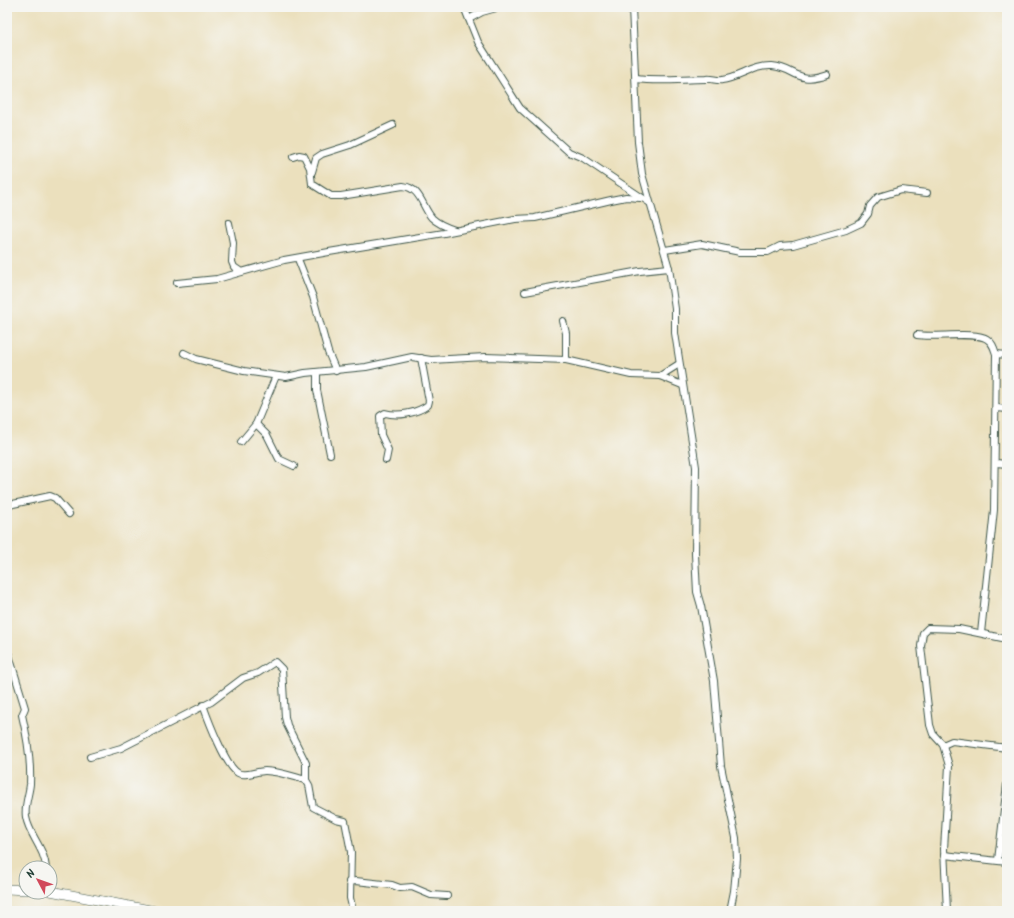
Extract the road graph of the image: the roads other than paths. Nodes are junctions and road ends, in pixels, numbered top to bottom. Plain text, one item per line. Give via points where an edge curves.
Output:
1 (464, 7) edge
2 (500, 7) edge
3 (632, 7) edge
4 (469, 19) junction
5 (827, 74) dead end
6 (636, 79) junction
7 (393, 125) dead end
8 (293, 157) dead end
9 (311, 176) junction
10 (927, 193) dead end
11 (640, 198) junction
12 (650, 203) junction
13 (229, 223) dead end
14 (456, 230) junction
15 (665, 250) junction
16 (298, 259) junction
17 (669, 268) junction
18 (240, 272) junction
19 (177, 283) dead end
20 (525, 292) dead end
21 (563, 321) dead end
22 (917, 335) dead end
23 (184, 353) dead end
24 (996, 354) junction
25 (1007, 355) edge
26 (421, 358) junction
27 (566, 360) junction
28 (679, 364) junction
29 (336, 371) junction
30 (317, 372) junction
31 (276, 376) junction
32 (660, 376) junction
33 (682, 385) junction
34 (997, 408) junction
35 (1007, 409) edge
36 (256, 424) junction
37 (241, 442) dead end
38 (330, 454) dead end
39 (386, 460) dead end
40 (996, 463) junction
41 (1007, 464) edge
42 (294, 466) dead end
43 (7, 507) edge
44 (69, 514) dead end
45 (981, 633) junction
46 (1007, 639) edge
47 (7, 649) edge
48 (203, 705) junction
49 (943, 744) junction
50 (1007, 748) edge
51 (90, 757) dead end
52 (306, 780) junction
53 (1007, 784) edge
54 (944, 856) junction
55 (46, 860) edge
56 (998, 860) junction
57 (1007, 862) edge
58 (350, 882) junction
59 (7, 888) edge
60 (18, 889) edge
61 (58, 893) edge
62 (447, 896) dead end
63 (155, 911) edge
64 (353, 911) edge
65 (730, 911) edge
66 (947, 911) edge

1 - 4 street
2 - 4 street
3 - 6 street
4 - 11 street via 478,42 520,108 569,152 583,158
5 - 6 street via 814,78 799,77 777,67 764,66 720,81 708,78 653,81
6 - 12 street via 638,142 642,174
7 - 9 street via 350,145 322,154 316,158
8 - 9 street via 304,156
9 - 14 street via 314,187 331,196 410,187 420,196 431,217 447,228
10 - 15 street via 901,190 878,198 870,206 861,223 846,230 793,245 780,246 768,252 740,252 702,244
11 - 12 street
11 - 14 street via 626,197 535,218 515,219
12 - 15 street
13 - 18 street via 233,243 232,262
14 - 16 street
15 - 17 street
16 - 18 street via 284,260
16 - 29 street
17 - 20 street
17 - 28 street
18 - 19 street via 217,279
21 - 27 street via 566,333
22 - 24 street via 970,335 986,338 994,345
23 - 31 street via 196,359 244,371
24 - 25 street
24 - 34 street
26 - 27 street
26 - 29 street via 412,357
26 - 39 street via 428,406 410,412 392,415 385,413 380,416 380,430 388,450
27 - 32 street via 631,375
28 - 32 street
28 - 33 street
29 - 30 street
30 - 31 street
30 - 38 street
31 - 36 street
32 - 33 street
33 - 65 street via 696,467 697,592 714,681 721,766 736,838 737,865
34 - 35 street
34 - 40 street
36 - 37 street
36 - 42 street via 268,435 279,459
40 - 41 street
40 - 45 street via 994,510
43 - 44 street via 50,496
45 - 46 street
45 - 49 street via 928,628 923,633 921,646 930,725 933,734
47 - 55 street via 25,708 22,714 27,733 30,779 26,820
48 - 51 street via 121,748
48 - 52 street via 218,742 238,774 265,771
48 - 52 street via 222,696 243,678 258,673 275,662 282,669 285,717 306,762
49 - 50 street via 952,741
49 - 54 street via 949,766
52 - 58 street via 313,807 344,821 351,852
53 - 56 street
54 - 56 street
54 - 66 street
56 - 57 street
58 - 62 street via 412,887 431,895
58 - 64 street
59 - 60 main road
61 - 63 main road

